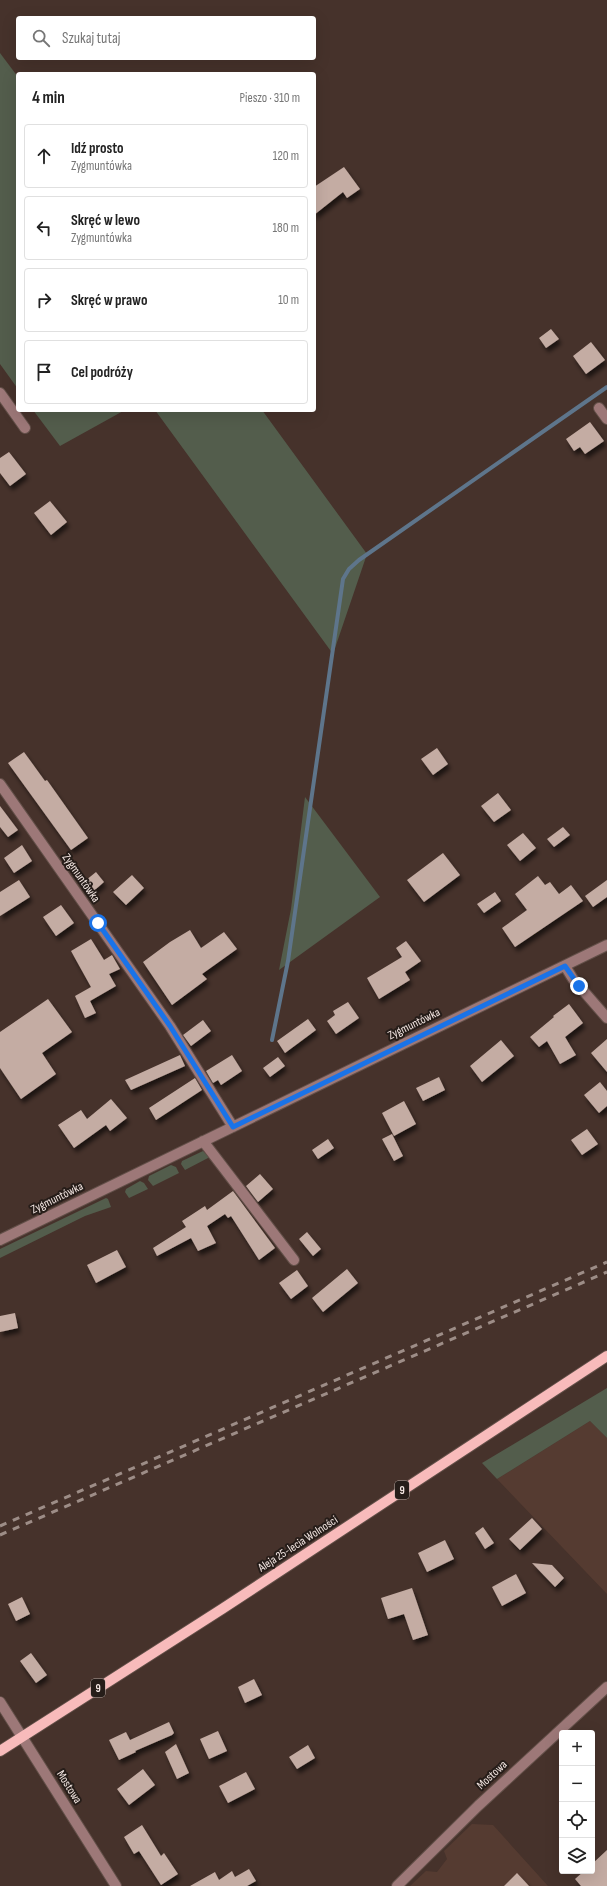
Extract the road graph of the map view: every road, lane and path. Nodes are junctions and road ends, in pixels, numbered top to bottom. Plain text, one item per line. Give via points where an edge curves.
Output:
1 (0, 393) edge
2 (599, 408) dead end
3 (607, 419) edge
4 (25, 428) dead end
5 (0, 784) edge
6 (607, 945) edge
7 (565, 966) junction
8 (607, 1018) edge
9 (233, 1127) junction
10 (203, 1141) junction
11 (0, 1240) edge
12 (294, 1260) dead end
13 (607, 1356) edge
14 (607, 1687) edge
15 (0, 1702) edge
16 (22, 1736) junction
17 (0, 1751) edge
18 (116, 1886) edge
19 (397, 1886) edge

1 - 4 street
2 - 3 street
5 - 9 street, Zygmuntówka via 170,1026
6 - 7 street, Zygmuntówka
7 - 8 street
7 - 9 street, Zygmuntówka
9 - 10 street, Zygmuntówka
10 - 11 street, Zygmuntówka
10 - 12 street
13 - 16 main road, Aleja 25-lecia Wolności / 9 via 222,1609
14 - 19 street, Mostowa via 478,1806
15 - 16 street, Mostowa
16 - 17 main road, Aleja 25-lecia Wolności / 9
16 - 18 street, Mostowa

